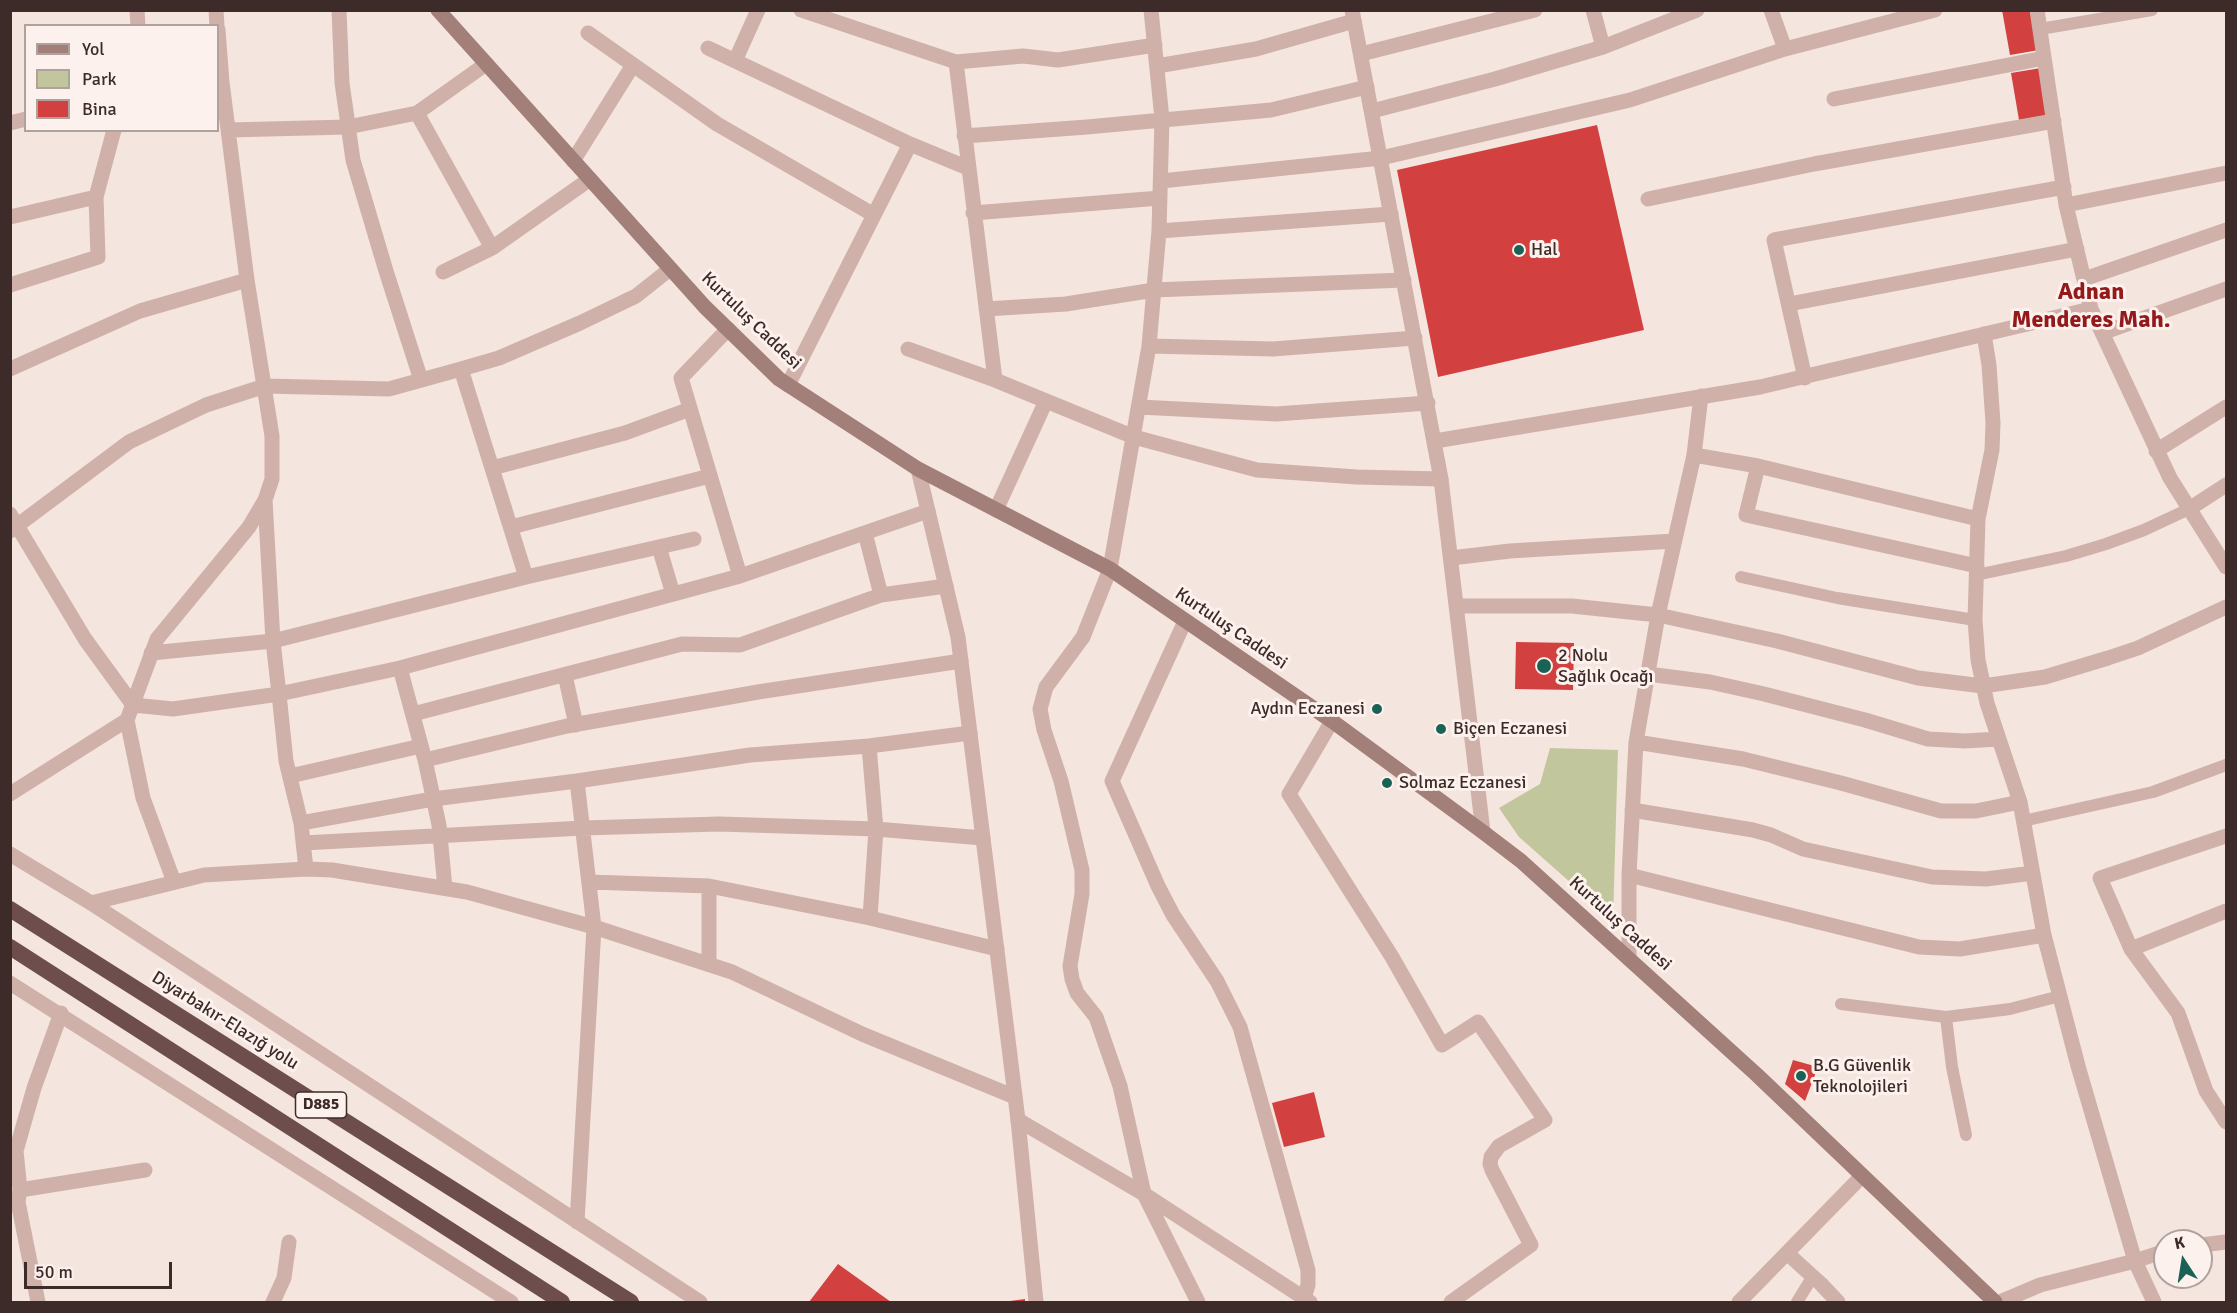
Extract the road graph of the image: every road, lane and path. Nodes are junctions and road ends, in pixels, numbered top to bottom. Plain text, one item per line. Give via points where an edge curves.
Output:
1 (339, 10) edge
2 (438, 10) edge
3 (758, 10) edge
4 (801, 10) edge
5 (1151, 10) edge
6 (1535, 10) edge
7 (1593, 10) edge
8 (1771, 10) edge
9 (1935, 10) edge
10 (2037, 10) edge
11 (2152, 10) edge
12 (1690, 12) edge
13 (1353, 16) edge
14 (452, 18) edge
15 (2040, 29) junction
16 (588, 33) dead end
17 (1155, 45) junction
18 (219, 47) edge
19 (1603, 47) junction
20 (708, 48) dead end
21 (1785, 49) junction
22 (1361, 54) junction
23 (2044, 58) junction
24 (735, 61) junction
25 (956, 62) junction
26 (486, 64) junction
27 (633, 65) junction
28 (1157, 66) junction
29 (1367, 87) junction
30 (1834, 99) dead end
31 (1371, 111) junction
32 (417, 113) junction
33 (1162, 119) junction
34 (2054, 121) junction
35 (348, 128) junction
36 (228, 130) junction
37 (113, 132) edge
38 (964, 136) junction
39 (910, 144) junction
40 (1381, 158) junction
41 (573, 161) junction
42 (968, 168) junction
43 (2226, 173) edge
44 (590, 179) junction
45 (1161, 181) junction
46 (2064, 187) junction
47 (96, 196) junction
48 (1160, 198) junction
49 (1648, 199) dead end
50 (2067, 205) junction
51 (973, 213) junction
52 (1391, 214) junction
53 (874, 215) junction
54 (10, 217) edge
55 (2226, 230) edge
56 (1159, 231) junction
57 (492, 248) junction
58 (2077, 249) junction
59 (670, 269) junction
60 (442, 272) dead end
61 (2084, 279) junction
62 (247, 280) junction
63 (1404, 280) junction
64 (10, 285) edge
65 (2226, 289) edge
66 (1154, 290) junction
67 (1789, 304) junction
68 (986, 309) junction
69 (2091, 309) junction
70 (728, 329) junction
71 (2102, 333) junction
72 (1984, 334) junction
73 (1415, 338) junction
74 (1149, 346) junction
75 (908, 349) dead end
76 (10, 369) edge
77 (461, 369) junction
78 (1805, 378) junction
79 (421, 380) junction
80 (994, 380) junction
81 (788, 385) junction
82 (265, 386) junction
83 (1701, 396) junction
84 (1046, 401) junction
85 (1428, 403) junction
86 (1139, 407) junction
87 (2226, 407) edge
88 (690, 409) junction
89 (1134, 437) junction
90 (1435, 441) junction
91 (2156, 451) junction
92 (1694, 455) junction
93 (1758, 466) junction
94 (492, 468) junction
95 (918, 469) junction
96 (710, 476) junction
97 (1442, 479) junction
98 (2226, 485) edge
99 (265, 500) junction
100 (2189, 509) junction
101 (996, 510) junction
102 (928, 511) junction
103 (1978, 519) junction
104 (13, 524) edge
105 (510, 527) junction
106 (865, 533) junction
107 (694, 538) dead end
108 (1674, 541) junction
109 (659, 547) junction
110 (1451, 558) junction
111 (2226, 567) edge
112 (1110, 569) junction
113 (1976, 571) junction
114 (741, 576) junction
115 (526, 577) junction
116 (1741, 577) dead end
117 (946, 586) junction
118 (673, 594) junction
119 (881, 595) junction
120 (1457, 606) junction
121 (2226, 607) edge
122 (1658, 615) junction
123 (1975, 620) junction
124 (1185, 621) junction
125 (273, 641) junction
126 (151, 654) junction
127 (961, 662) junction
128 (400, 668) junction
129 (1648, 674) junction
130 (565, 675) junction
131 (1983, 686) junction
132 (279, 694) junction
133 (133, 705) junction
134 (413, 714) junction
135 (127, 720) junction
136 (1332, 722) junction
137 (576, 725) junction
138 (970, 734) junction
139 (1998, 739) junction
140 (1636, 742) junction
141 (869, 747) junction
142 (423, 753) junction
143 (2226, 765) edge
144 (290, 776) junction
145 (577, 781) junction
146 (10, 794) edge
147 (433, 799) junction
148 (2020, 802) junction
149 (1632, 810) junction
150 (2023, 821) junction
151 (301, 823) junction
152 (582, 828) junction
153 (876, 829) junction
154 (1483, 832) junction
155 (440, 835) junction
156 (2226, 836) edge
157 (983, 838) junction
158 (303, 843) junction
159 (10, 854) edge
160 (306, 869) junction
161 (2033, 873) junction
162 (1629, 875) junction
163 (174, 882) junction
164 (589, 882) junction
165 (709, 886) junction
166 (445, 888) junction
167 (91, 903) junction
168 (10, 909) edge
169 (2226, 911) edge
170 (870, 918) junction
171 (594, 927) junction
172 (2044, 935) junction
173 (10, 946) edge
174 (997, 948) junction
175 (2131, 949) junction
176 (1629, 959) junction
177 (709, 964) junction
178 (10, 983) edge
179 (2060, 996) junction
180 (1841, 1004) dead end
181 (60, 1013) junction
182 (1946, 1017) junction
183 (1015, 1096) junction
184 (1018, 1120) junction
185 (2226, 1122) edge
186 (1966, 1135) dead end
187 (14, 1152) edge
188 (145, 1170) dead end
189 (1862, 1176) junction
190 (20, 1190) junction
191 (1144, 1194) junction
192 (577, 1222) junction
193 (289, 1242) dead end
194 (1788, 1254) junction
195 (2153, 1255) edge
196 (2135, 1261) junction
197 (1813, 1276) junction
198 (1307, 1300) edge
199 (38, 1302) edge
200 (273, 1302) edge
201 (511, 1302) edge
202 (562, 1302) edge
203 (631, 1302) edge
204 (700, 1302) edge
205 (1036, 1302) edge
206 (1198, 1302) edge
207 (1451, 1302) edge
208 (1739, 1302) edge
209 (1797, 1302) edge
210 (1838, 1302) edge
211 (1995, 1302) edge
212 (2000, 1302) edge
213 (2154, 1302) edge

1 - 35 street
2 - 14 main road, Kurtuluş Caddesi
3 - 24 street
4 - 25 street
5 - 17 street
6 - 22 street
7 - 19 street
8 - 21 street
9 - 21 street
10 - 15 street
11 - 15 lane
12 - 19 street
13 - 22 street
13 - 28 street via 1256,49
14 - 26 main road, Kurtuluş Caddesi
15 - 23 street
16 - 27 street
17 - 25 street via 1058,60 1023,56
17 - 28 street
18 - 36 street
19 - 31 street via 1495,80
20 - 24 street
21 - 40 street via 1630,100
22 - 29 street
23 - 30 street
23 - 34 street
24 - 39 street
25 - 38 street
26 - 32 street
26 - 41 main road, Kurtuluş Caddesi
27 - 41 street
27 - 53 street via 717,124
28 - 33 street
29 - 31 street
29 - 33 street via 1271,110
31 - 40 street
32 - 35 street
32 - 57 street
33 - 38 street
33 - 45 street
34 - 46 street
34 - 49 street
35 - 36 street
35 - 79 street via 353,160
36 - 62 street
37 - 47 street
38 - 42 street
39 - 42 street
39 - 53 street
40 - 45 street
40 - 52 street
41 - 44 main road, Kurtuluş Caddesi
42 - 51 street
43 - 50 street
44 - 57 street
44 - 59 main road, Kurtuluş Caddesi
45 - 48 street
46 - 50 street
46 - 67 street via 1774,240
47 - 54 street
47 - 64 street via 98,257
48 - 51 street
48 - 56 street
50 - 58 street
51 - 68 street
52 - 56 street
52 - 63 street
53 - 81 street
55 - 61 street
56 - 66 street
57 - 60 street
58 - 61 street
58 - 67 street
59 - 70 main road, Kurtuluş Caddesi
59 - 77 street via 636,296 580,323
61 - 69 street
62 - 76 street via 140,311
62 - 82 street
63 - 66 street
63 - 73 street
65 - 71 street
66 - 68 street via 1066,304
66 - 74 street
67 - 78 street
68 - 80 street
69 - 71 street
69 - 72 street
70 - 81 main road, Kurtuluş Caddesi
70 - 88 street via 681,378
71 - 91 street
72 - 78 street
72 - 103 street via 1992,397 1992,450
73 - 74 street via 1273,349
73 - 85 street
74 - 86 street
75 - 80 street
77 - 79 street
77 - 94 street
78 - 83 street
79 - 82 street via 389,389
80 - 84 street
81 - 95 main road, Kurtuluş Caddesi
82 - 99 street via 272,436 272,479
82 - 104 street via 206,405 129,442
83 - 90 street
83 - 92 street
84 - 89 street
84 - 101 street
85 - 86 street via 1276,414
85 - 90 street
86 - 89 street
87 - 91 street
88 - 94 street via 625,433
88 - 96 street
89 - 97 street via 1257,470
89 - 112 street
90 - 97 street
91 - 100 street
92 - 93 street
92 - 108 street
93 - 103 street
93 - 113 street via 1746,516
94 - 105 street
95 - 101 main road, Kurtuluş Caddesi
95 - 102 street
96 - 105 street
96 - 114 street
97 - 110 street
98 - 100 street
99 - 125 street
99 - 126 street via 249,528 157,639
100 - 111 street
100 - 113 lane via 2144,530 2066,556
101 - 112 main road, Kurtuluş Caddesi
102 - 106 street
102 - 117 street
103 - 113 street
104 - 133 street via 85,639
105 - 115 street
106 - 114 street
106 - 119 street
107 - 109 street
108 - 110 street
108 - 122 street
109 - 115 street
109 - 118 street
110 - 120 street
112 - 124 main road, Kurtuluş Caddesi
112 - 191 street via 1083,636 1046,687 1040,709 1082,870 1070,966 1072,979 1077,993 1096,1017 1120,1086
113 - 123 street
114 - 118 street
115 - 125 street
116 - 123 lane via 1836,598
117 - 119 street
117 - 127 street
118 - 128 street
119 - 130 street via 740,645 682,644
120 - 122 street via 1572,606
120 - 154 street
121 - 131 street via 2098,662 2045,677
122 - 129 street
122 - 131 street via 1918,678
123 - 131 street
124 - 136 main road, Kurtuluş Caddesi
124 - 198 street via 1112,782 1173,915 1217,981 1240,1027 1308,1270
125 - 126 street
125 - 132 street
126 - 133 street
127 - 137 street via 758,692
127 - 138 street
128 - 132 street
128 - 134 street
129 - 139 street via 1764,694 1928,739
129 - 140 street
130 - 134 street
130 - 137 street
131 - 139 street
132 - 133 street via 173,709
132 - 144 street
133 - 135 street
134 - 142 street
135 - 146 street
135 - 163 street via 143,798
136 - 154 main road, Kurtuluş Caddesi
136 - 207 street via 1289,794 1392,957 1442,1045 1478,1022 1545,1120 1499,1146 1490,1164 1531,1245
137 - 142 street
138 - 141 street
138 - 157 street
139 - 148 street
140 - 148 street via 1743,759 1941,811 1976,811
140 - 149 street
141 - 145 street via 750,755
141 - 153 street
142 - 144 street
142 - 147 street
143 - 150 lane via 2152,792
144 - 151 street
145 - 147 street
145 - 152 street
147 - 151 street
147 - 155 street
148 - 150 street
149 - 161 street via 1753,830 1803,849 1932,877 1986,879
149 - 162 street
150 - 161 street
151 - 158 street
152 - 153 street via 719,824
152 - 155 street
152 - 164 street
153 - 157 street
153 - 170 street
154 - 176 main road, Kurtuluş Caddesi via 1521,861
155 - 158 street
155 - 166 street
156 - 175 street via 2100,878
157 - 174 street
158 - 160 street
159 - 167 street
160 - 163 street via 204,874
160 - 166 street
161 - 172 street
162 - 172 street via 1919,947 1960,949
162 - 176 street
163 - 167 street
164 - 165 street
164 - 171 street
165 - 170 street
165 - 177 street
166 - 171 street
167 - 192 street
168 - 203 highway, Diyarbakır-Elazığ yolu / D885
169 - 175 street
170 - 174 street
171 - 177 street
171 - 192 street
172 - 179 street
173 - 202 highway, D885
174 - 183 street
175 - 185 street via 2178,1013 2206,1091
176 - 189 main road, Kurtuluş Caddesi
177 - 183 street via 862,1034
178 - 181 street
179 - 182 lane via 2010,1009
179 - 196 street
180 - 182 lane
181 - 187 street
181 - 201 street
182 - 186 lane
183 - 184 street
184 - 191 street
184 - 205 street
187 - 190 street
188 - 190 street
189 - 194 street
189 - 211 main road, Kurtuluş Caddesi
190 - 199 street via 18,1202
191 - 198 street
191 - 206 street
192 - 204 street
193 - 200 street via 284,1278
194 - 197 street
194 - 208 street
195 - 196 street
196 - 212 street via 2040,1285
196 - 213 street
197 - 209 lane
197 - 210 street

